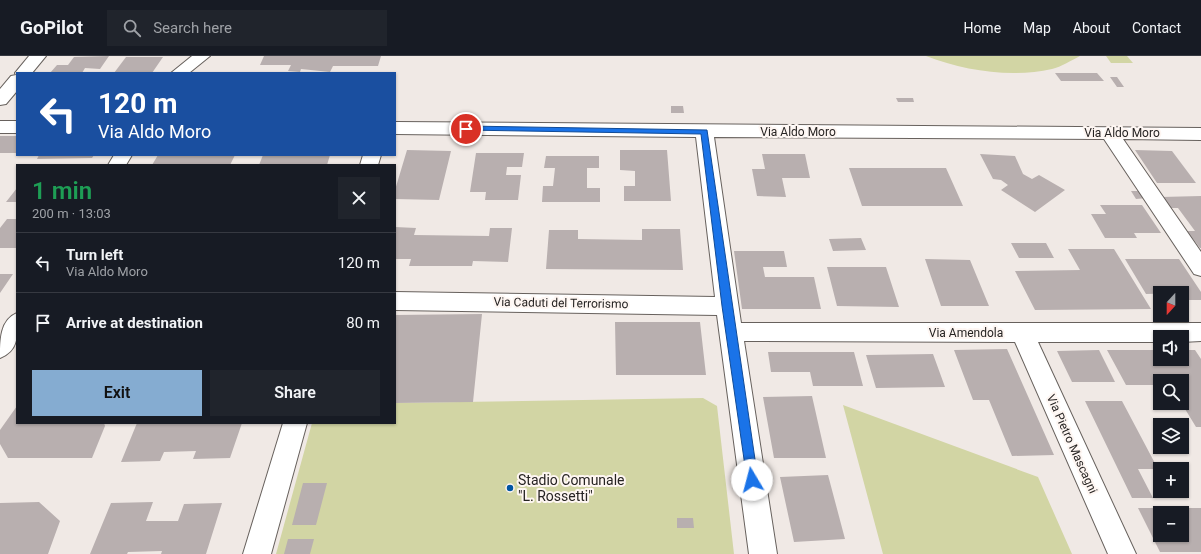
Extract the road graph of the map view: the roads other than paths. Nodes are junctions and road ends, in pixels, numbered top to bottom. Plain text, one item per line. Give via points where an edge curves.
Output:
1 (38, 56) edge
2 (180, 56) edge
3 (202, 56) edge
4 (24, 72) edge
5 (172, 72) edge
6 (180, 72) edge
7 (16, 81) edge
8 (0, 100) edge
9 (0, 127) edge
10 (16, 127) edge
11 (396, 128) edge
12 (704, 131) junction
13 (1109, 133) junction
14 (1201, 134) edge
15 (1201, 268) edge
16 (396, 301) edge
17 (726, 306) junction
18 (16, 324) edge
19 (731, 332) junction
20 (1201, 332) edge
21 (1022, 333) junction
22 (0, 348) edge
23 (295, 424) edge
24 (257, 554) edge
25 (763, 554) edge
26 (1122, 554) edge

1 - 4 street
2 - 5 street
3 - 6 street
7 - 8 street
9 - 10 street
11 - 12 street, Via Aldo Moro
12 - 13 street, Via Aldo Moro
12 - 17 street
13 - 14 street, Via Aldo Moro
13 - 15 street
16 - 17 street, Via Caduti del Terrorismo
17 - 19 street
18 - 22 street
19 - 21 street, Via Amendola
19 - 25 street
20 - 21 street, Via Amendola
21 - 26 street, Via Pietro Mascagni
23 - 24 street

